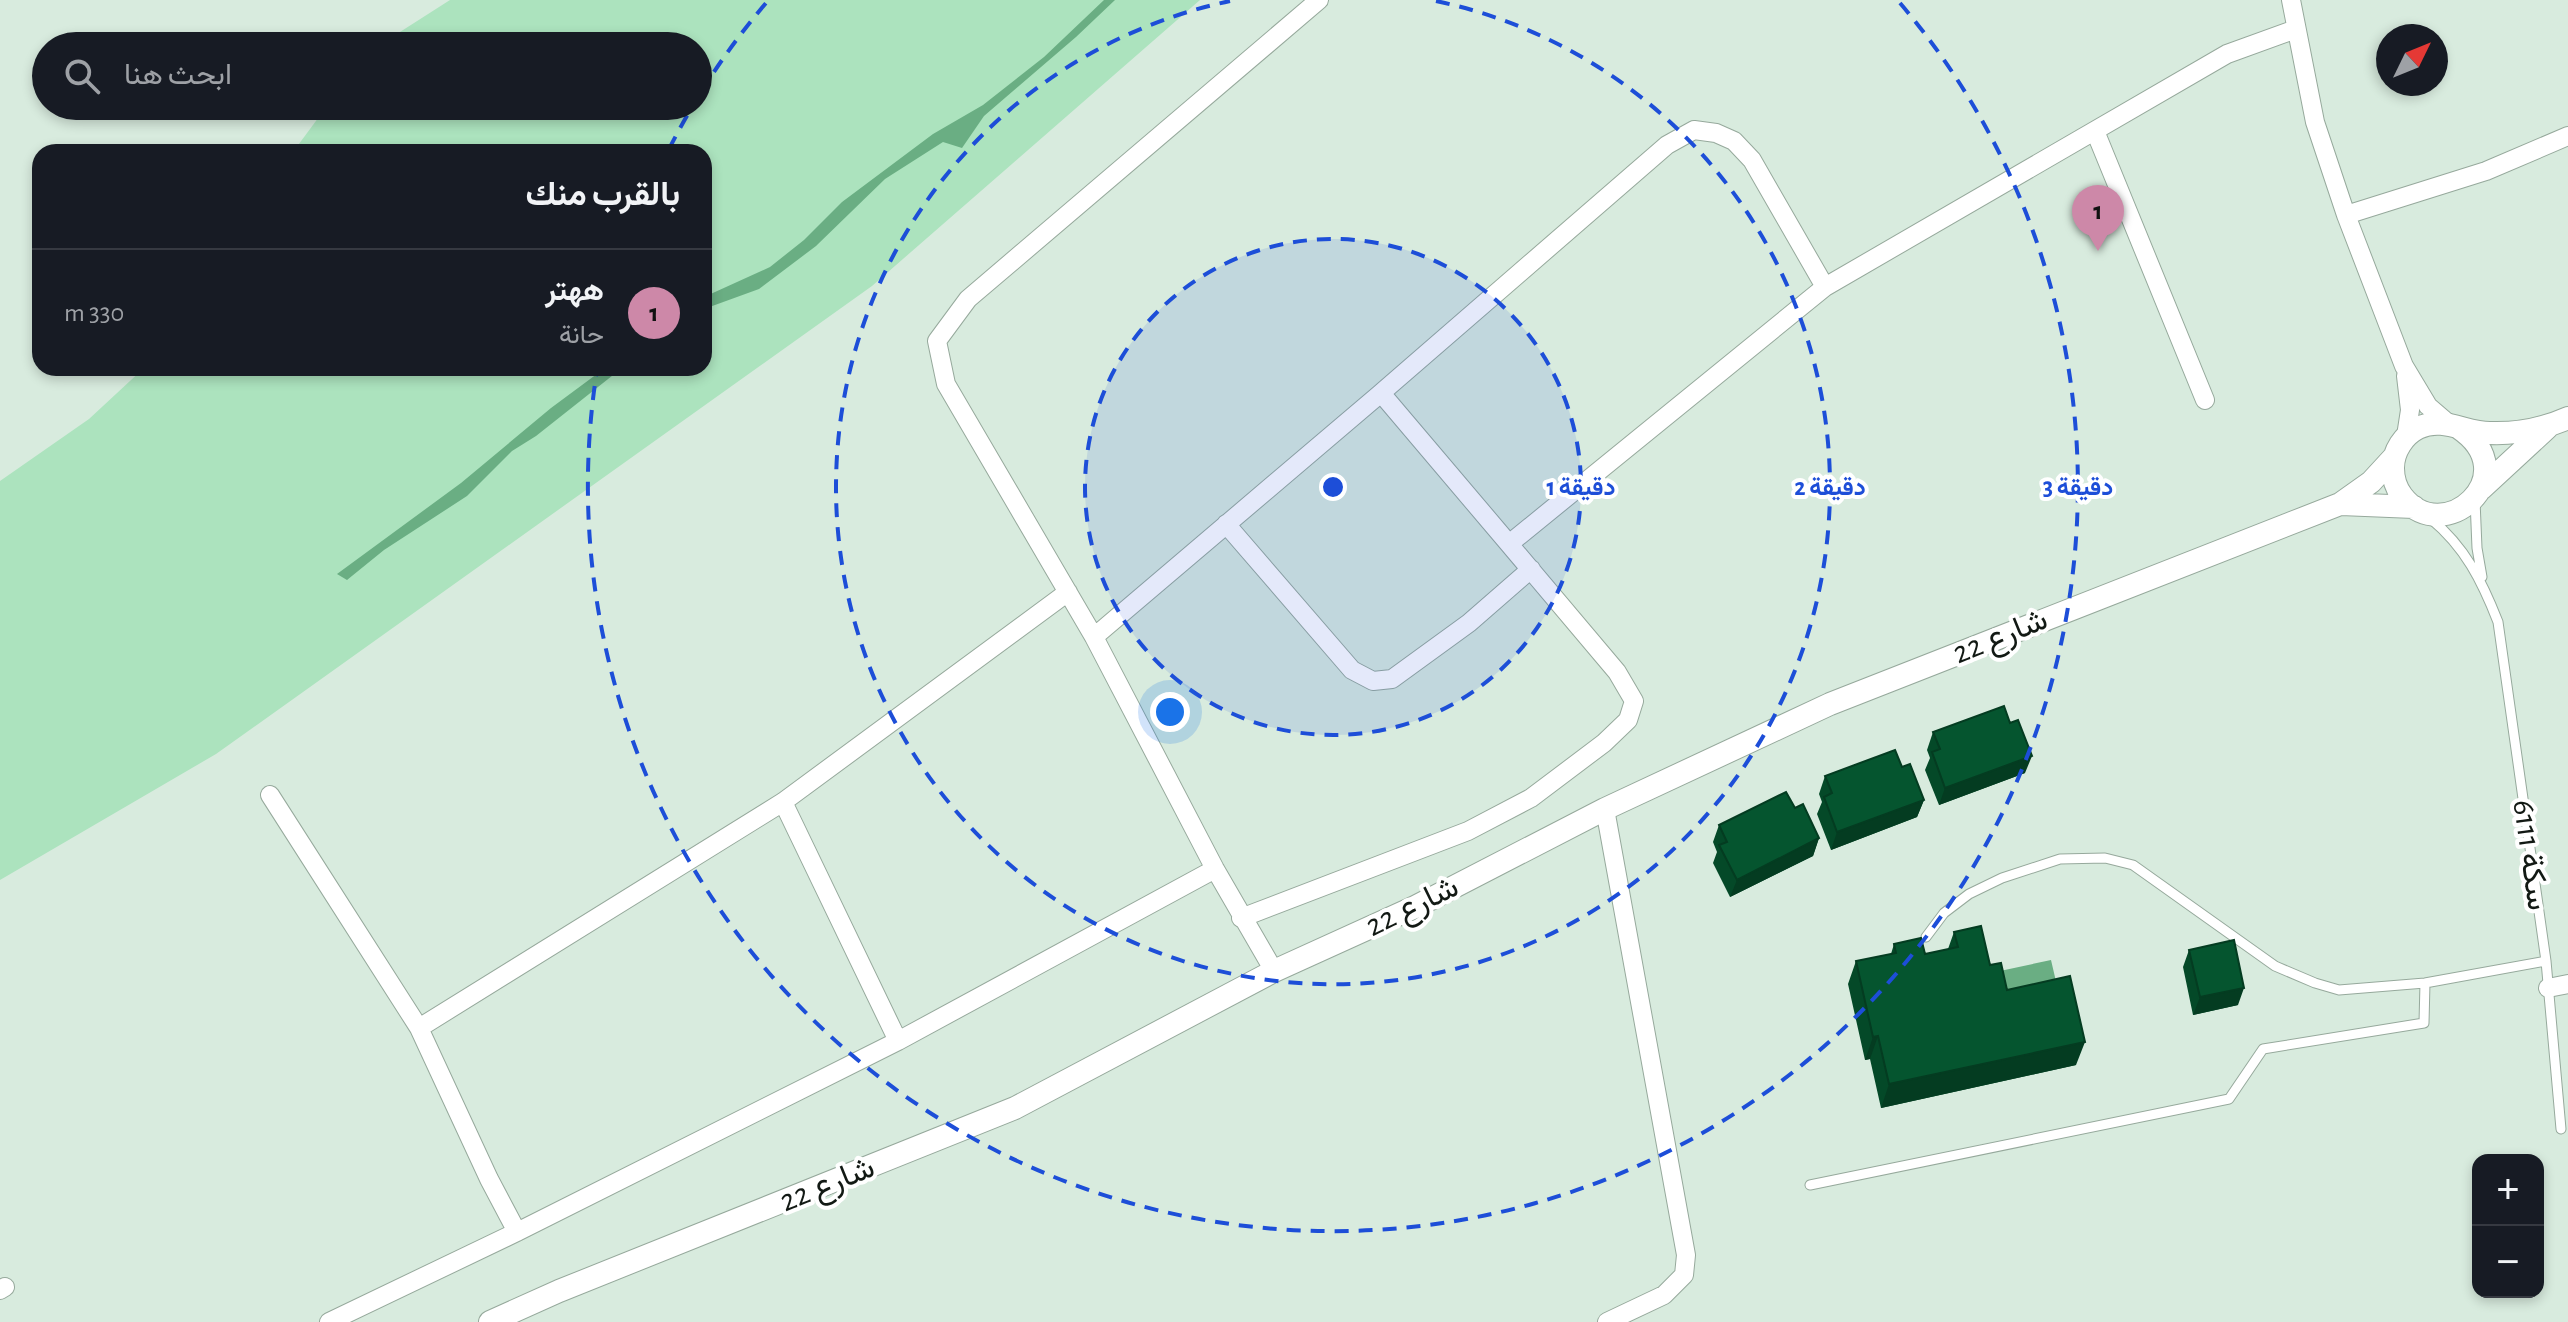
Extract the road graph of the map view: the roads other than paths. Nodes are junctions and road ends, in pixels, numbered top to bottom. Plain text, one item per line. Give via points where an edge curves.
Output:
1 (1319, 0) edge
2 (2291, 0) edge
3 (2296, 29) junction
4 (2095, 131) junction
5 (2568, 136) edge
6 (2346, 215) junction
7 (1825, 287) junction
8 (2404, 366) junction
9 (1381, 393) junction
10 (2205, 400) dead end
11 (2558, 423) edge
12 (2454, 426) junction
13 (2406, 436) junction
14 (2394, 457) junction
15 (2478, 494) junction
16 (2340, 504) junction
17 (2418, 510) junction
18 (1226, 524) junction
19 (1509, 544) junction
20 (1531, 569) junction
21 (2484, 584) junction
22 (1068, 592) junction
23 (1094, 637) junction
24 (270, 795) dead end
25 (783, 802) junction
26 (1605, 809) junction
27 (1215, 869) junction
28 (1241, 918) junction
29 (1926, 937) dead end
30 (2546, 961) junction
31 (1274, 971) junction
32 (2425, 983) junction
33 (2568, 984) edge
34 (2548, 988) junction
35 (419, 1028) junction
36 (898, 1041) junction
37 (2561, 1129) dead end
38 (1810, 1185) dead end
39 (517, 1232) junction
40 (329, 1322) edge
41 (490, 1322) edge
42 (1607, 1322) edge

1 - 22 street via 968,299 937,341 946,384
2 - 3 street
3 - 4 street via 2227,54
3 - 6 street via 2315,122
4 - 7 street
4 - 10 street
5 - 6 street via 2486,171
6 - 8 street
7 - 9 street via 1752,160 1734,141 1694,130 1667,145
7 - 19 street
8 - 12 street via 2428,406
8 - 13 street via 2410,410
9 - 18 street
9 - 19 street
11 - 12 street via 2487,434
11 - 15 street
12 - 13 street via 2427,425
12 - 15 street via 2483,452 2486,465
13 - 14 street
14 - 16 street, شارع 22
14 - 17 street via 2395,482
15 - 17 street via 2455,512 2434,515
15 - 21 lane, سكة 6111 via 2477,548
16 - 17 street, شارع 22
16 - 26 street, شارع 22 via 1830,704
17 - 21 lane, سكة 6111 via 2451,535
18 - 20 street via 1352,670 1373,681 1392,679
18 - 23 street
19 - 20 street
20 - 28 street via 1617,672 1634,701 1628,720 1531,798 1468,831
21 - 30 lane, سكة 6111 via 2498,622
22 - 23 street
22 - 25 street
23 - 27 street
24 - 35 street
25 - 35 street
25 - 36 street
26 - 31 street, شارع 22 via 1415,907
26 - 42 street via 1686,1255 1684,1275 1664,1295
27 - 28 street
27 - 36 street
28 - 31 street
29 - 32 lane via 1944,913 2002,878 2060,859 2105,858 2133,865 2275,966 2315,983 2339,990
30 - 32 lane
30 - 34 lane, سكة 6111
31 - 41 street, شارع 22 via 1015,1108
32 - 38 lane via 2424,1023 2263,1049 2229,1099
33 - 34 street
34 - 37 lane, سكة 6111
35 - 39 street
36 - 39 street
39 - 40 street

